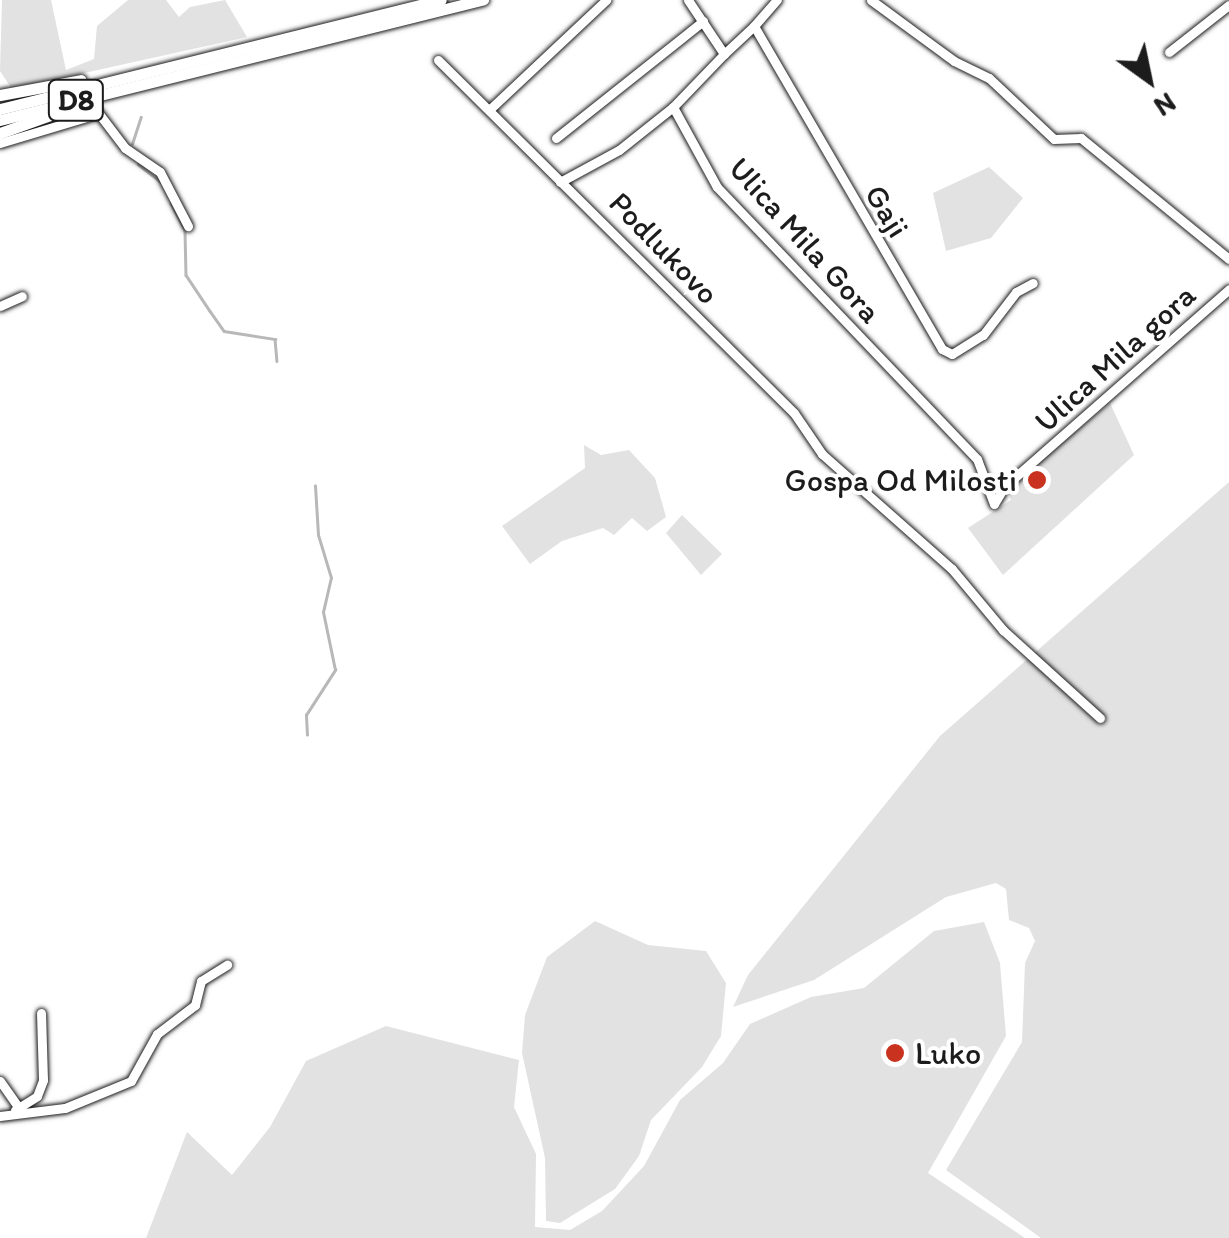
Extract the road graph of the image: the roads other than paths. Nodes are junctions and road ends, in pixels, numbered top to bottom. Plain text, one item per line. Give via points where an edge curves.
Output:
1 (441, 0) edge
2 (484, 0) edge
3 (606, 0) edge
4 (688, 0) edge
5 (776, 0) edge
6 (871, 0) edge
7 (1226, 4) edge
8 (704, 21) junction
9 (754, 26) junction
10 (1169, 52) dead end
11 (724, 54) junction
12 (438, 60) dead end
13 (140, 72) junction
14 (152, 80) junction
15 (0, 94) edge
16 (674, 107) junction
17 (93, 108) junction
18 (0, 109) edge
19 (489, 110) junction
20 (0, 120) edge
21 (0, 132) edge
22 (556, 138) dead end
23 (0, 143) edge
24 (560, 182) junction
25 (188, 226) dead end
26 (1229, 259) edge
27 (1033, 283) dead end
28 (1229, 289) edge
29 (22, 296) dead end
30 (0, 306) edge
31 (994, 504) joint
32 (1100, 718) dead end
33 (227, 966) dead end
34 (42, 1013) dead end
35 (0, 1081) edge
36 (18, 1110) junction
37 (0, 1116) edge

1 - 13 main road, D8
2 - 14 main road, D8
3 - 19 street
4 - 8 street
5 - 9 street
6 - 26 street via 988,78 1054,139 1081,138
7 - 10 street
8 - 11 street
8 - 22 street
9 - 11 street
9 - 27 street, Gaji via 942,350 952,354 983,335 1016,292
11 - 16 street
12 - 19 street
13 - 15 main road
13 - 18 main road, D8
14 - 17 main road
14 - 20 main road, D8
16 - 24 street, Podlukovo via 619,150
16 - 31 street, Ulica Mila Gora via 732,206 976,459
17 - 21 main road
17 - 23 street
17 - 25 street via 126,148 160,172
19 - 24 street
24 - 32 street, Podlukovo via 794,413 822,454 952,569 1003,630
28 - 31 street, Ulica Mila gora via 1005,486
29 - 30 street
33 - 36 street via 201,981 195,1005 156,1034 131,1082 65,1108
34 - 36 street via 43,1080
35 - 36 street
36 - 37 street

